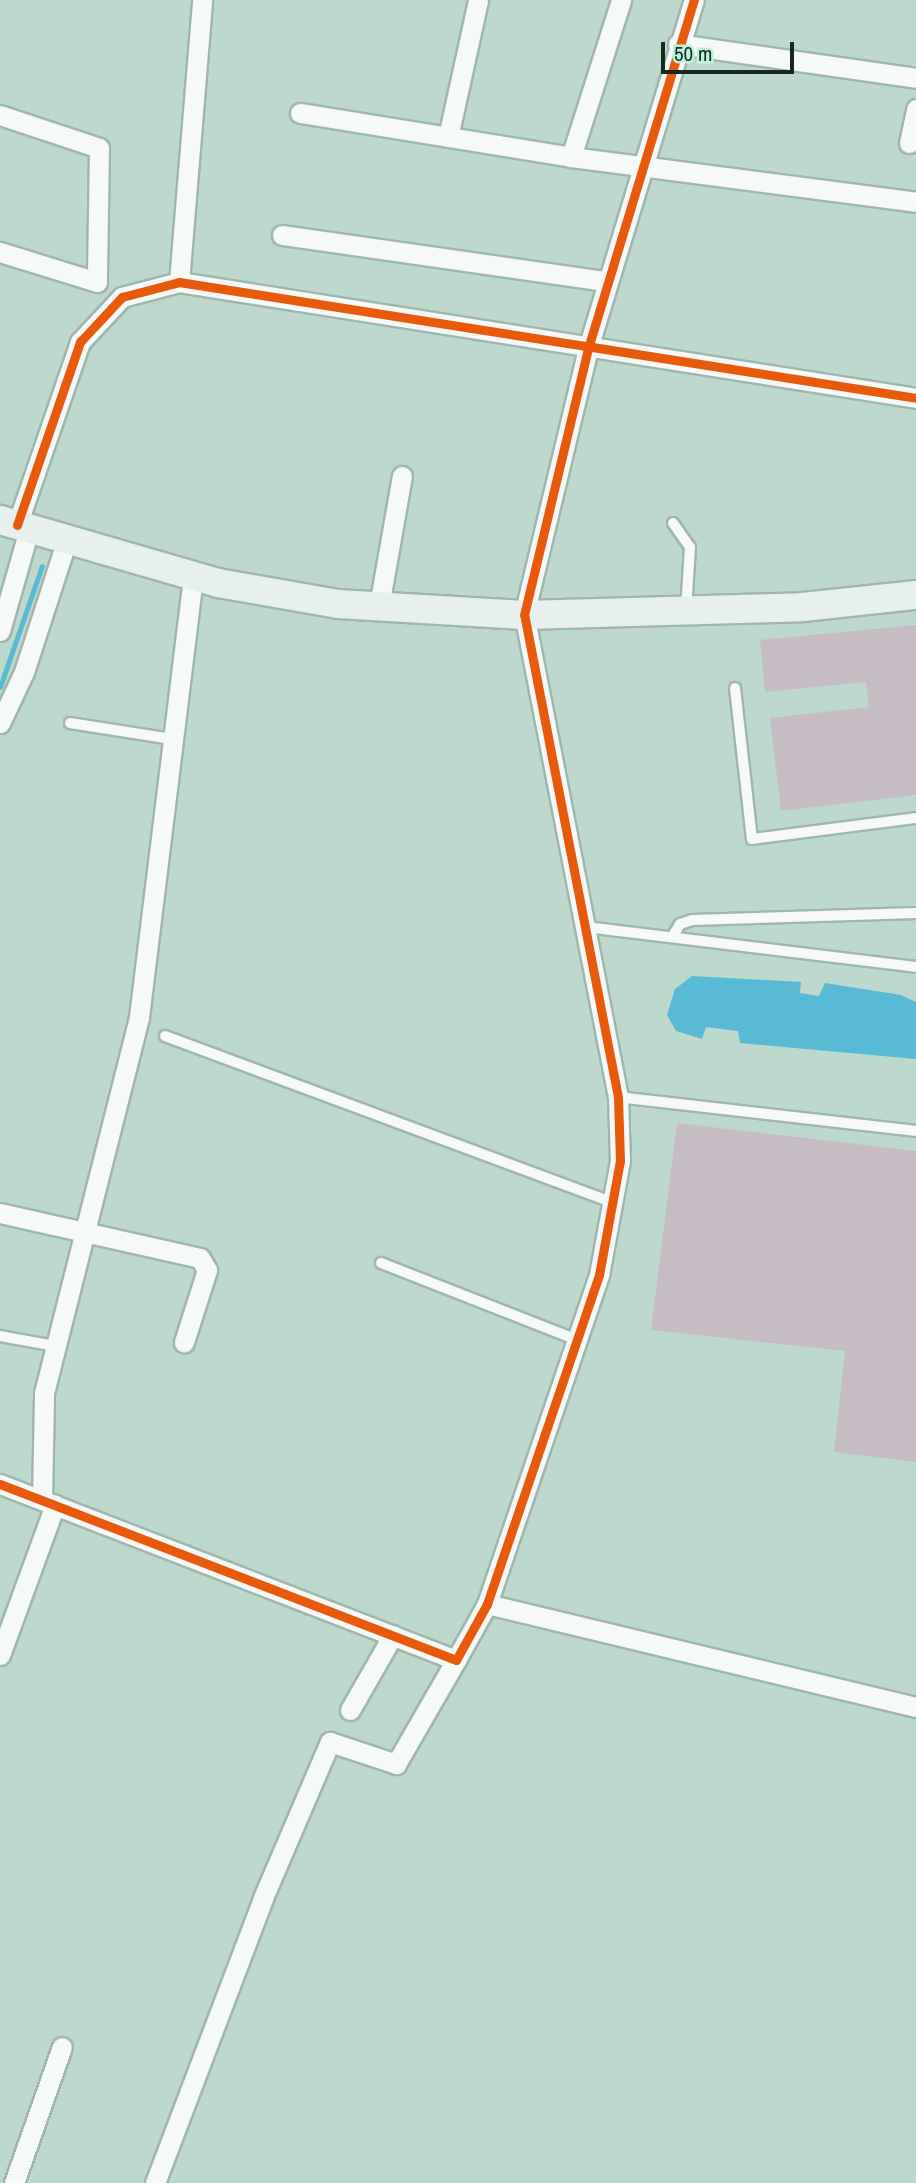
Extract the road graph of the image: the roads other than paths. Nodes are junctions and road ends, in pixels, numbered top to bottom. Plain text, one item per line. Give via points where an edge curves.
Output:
1 (202, 0) edge
2 (478, 0) edge
3 (621, 0) edge
4 (694, 0) edge
5 (678, 44) junction
6 (916, 78) edge
7 (916, 109) edge
8 (300, 113) dead end
9 (0, 115) edge
10 (448, 137) junction
11 (909, 143) dead end
12 (571, 157) junction
13 (642, 166) junction
14 (916, 202) edge
15 (282, 235) dead end
16 (0, 252) edge
17 (607, 281) junction
18 (179, 282) junction
19 (589, 345) junction
20 (916, 398) edge
21 (402, 476) dead end
22 (673, 523) dead end
23 (16, 525) edge
24 (67, 540) junction
25 (193, 575) junction
26 (916, 595) edge
27 (379, 606) junction
28 (686, 610) junction
29 (524, 615) junction
30 (0, 631) edge
31 (735, 688) dead end
32 (0, 723) edge
33 (70, 723) dead end
34 (172, 739) junction
35 (916, 818) edge
36 (916, 913) edge
37 (586, 927) junction
38 (672, 937) junction
39 (916, 967) edge
40 (165, 1036) dead end
41 (618, 1097) junction
42 (916, 1131) edge
43 (614, 1203) junction
44 (0, 1213) edge
45 (82, 1230) junction
46 (381, 1263) dead end
47 (0, 1336) edge
48 (577, 1340) junction
49 (184, 1342) dead end
50 (55, 1346) junction
51 (0, 1484) edge
52 (49, 1502) junction
53 (487, 1604) junction
54 (393, 1635) junction
55 (0, 1655) edge
56 (456, 1660) junction
57 (916, 1707) edge
58 (351, 1710) dead end
59 (62, 2047) dead end
60 (14, 2183) edge
61 (155, 2183) edge

1 - 18 street
2 - 10 street
3 - 12 street
4 - 5 street
5 - 6 street
5 - 13 street
7 - 11 street
8 - 10 street
9 - 16 street via 99,148 96,282
10 - 12 street
12 - 13 street
13 - 14 street
13 - 17 street
15 - 17 street
17 - 19 street
18 - 19 street
18 - 23 street via 122,297 80,342
19 - 20 street
19 - 29 street
21 - 27 street
22 - 28 lane via 690,547
23 - 24 main road
23 - 30 street
24 - 25 main road
24 - 32 street via 28,660
25 - 27 main road via 278,596
25 - 34 street
26 - 28 main road via 803,607
27 - 29 main road
28 - 29 main road
29 - 37 street
31 - 35 lane via 752,839
33 - 34 lane
34 - 45 street via 139,1017
36 - 38 lane via 692,920 680,924
37 - 38 lane
37 - 41 street
38 - 39 lane
40 - 43 lane
41 - 42 lane
41 - 43 street via 620,1161
43 - 48 street via 599,1275
44 - 45 street
45 - 49 street via 205,1262 207,1270
45 - 50 street
46 - 48 lane
47 - 50 lane
48 - 53 street
50 - 52 street via 44,1393
51 - 52 street
52 - 54 street
52 - 55 street
53 - 56 street
53 - 57 street
54 - 56 street
54 - 58 street
56 - 61 street via 396,1764 330,1742 264,1898
59 - 60 street

